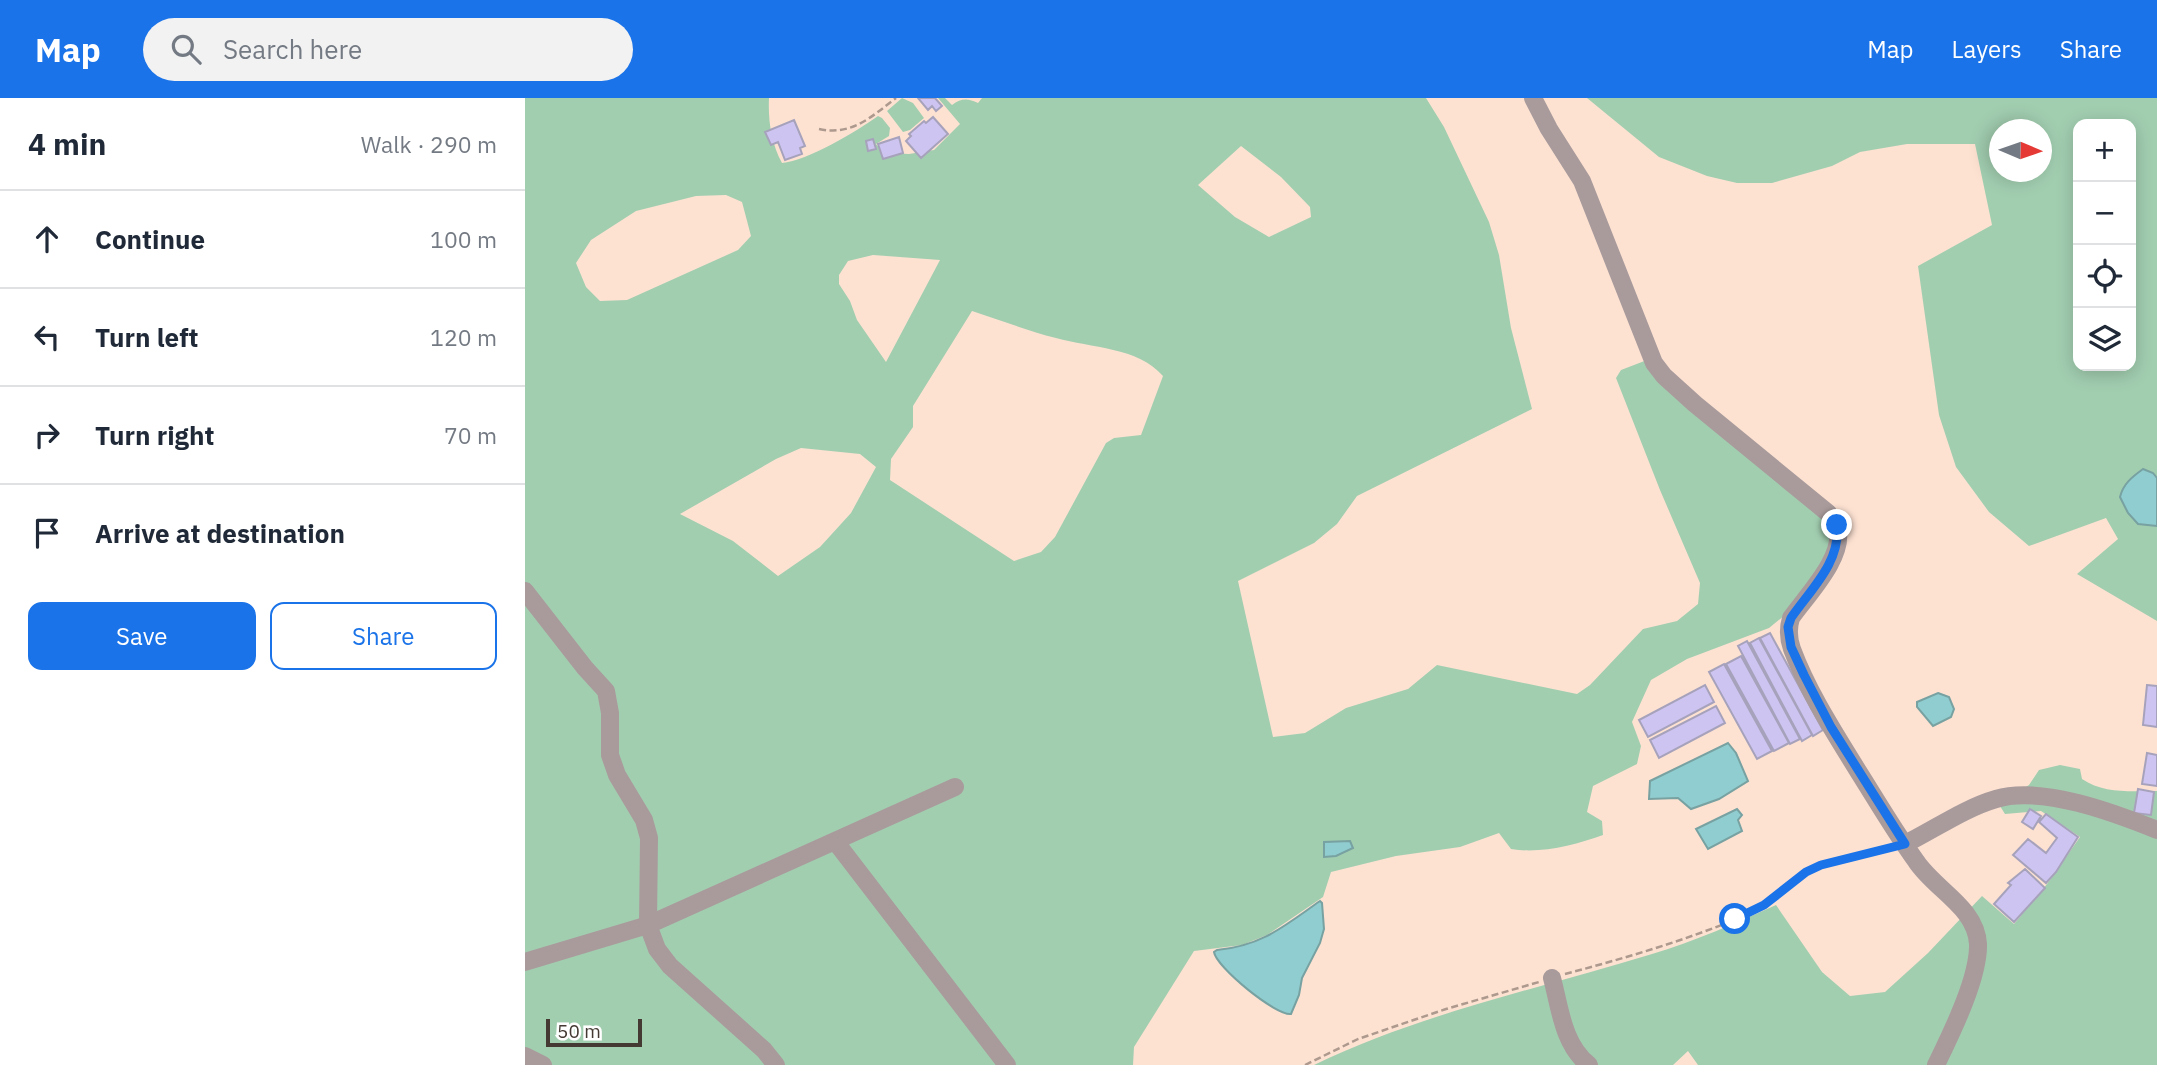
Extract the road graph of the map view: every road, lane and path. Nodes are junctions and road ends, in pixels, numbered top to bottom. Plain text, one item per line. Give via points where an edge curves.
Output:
1 (896, 98) edge
2 (1533, 98) edge
3 (819, 129) dead end
4 (525, 591) edge
5 (955, 787) dead end
6 (2157, 830) edge
7 (835, 841) junction
8 (1905, 844) junction
9 (648, 925) junction
10 (525, 962) edge
11 (1552, 978) junction
12 (525, 1056) edge
13 (543, 1065) edge
14 (776, 1065) edge
15 (1007, 1065) edge
16 (1305, 1065) edge
17 (1589, 1065) edge
18 (1936, 1065) edge

1 - 3 path via 842,132
2 - 8 street via 1582,181 1654,363 1695,404 1837,525 1837,550 1830,565 1791,618 1791,647 1831,727
4 - 9 street via 606,691 610,755 649,838
5 - 7 street
6 - 8 street via 2063,799 2018,794 1981,804
7 - 9 street
7 - 15 street
8 - 11 path via 1821,865 1764,905 1735,919
8 - 18 street via 1927,875 1967,912 1978,944 1964,1000
9 - 10 street
9 - 14 street via 670,966
11 - 16 path via 1446,1009 1358,1040
11 - 17 street via 1568,1038
12 - 13 street

